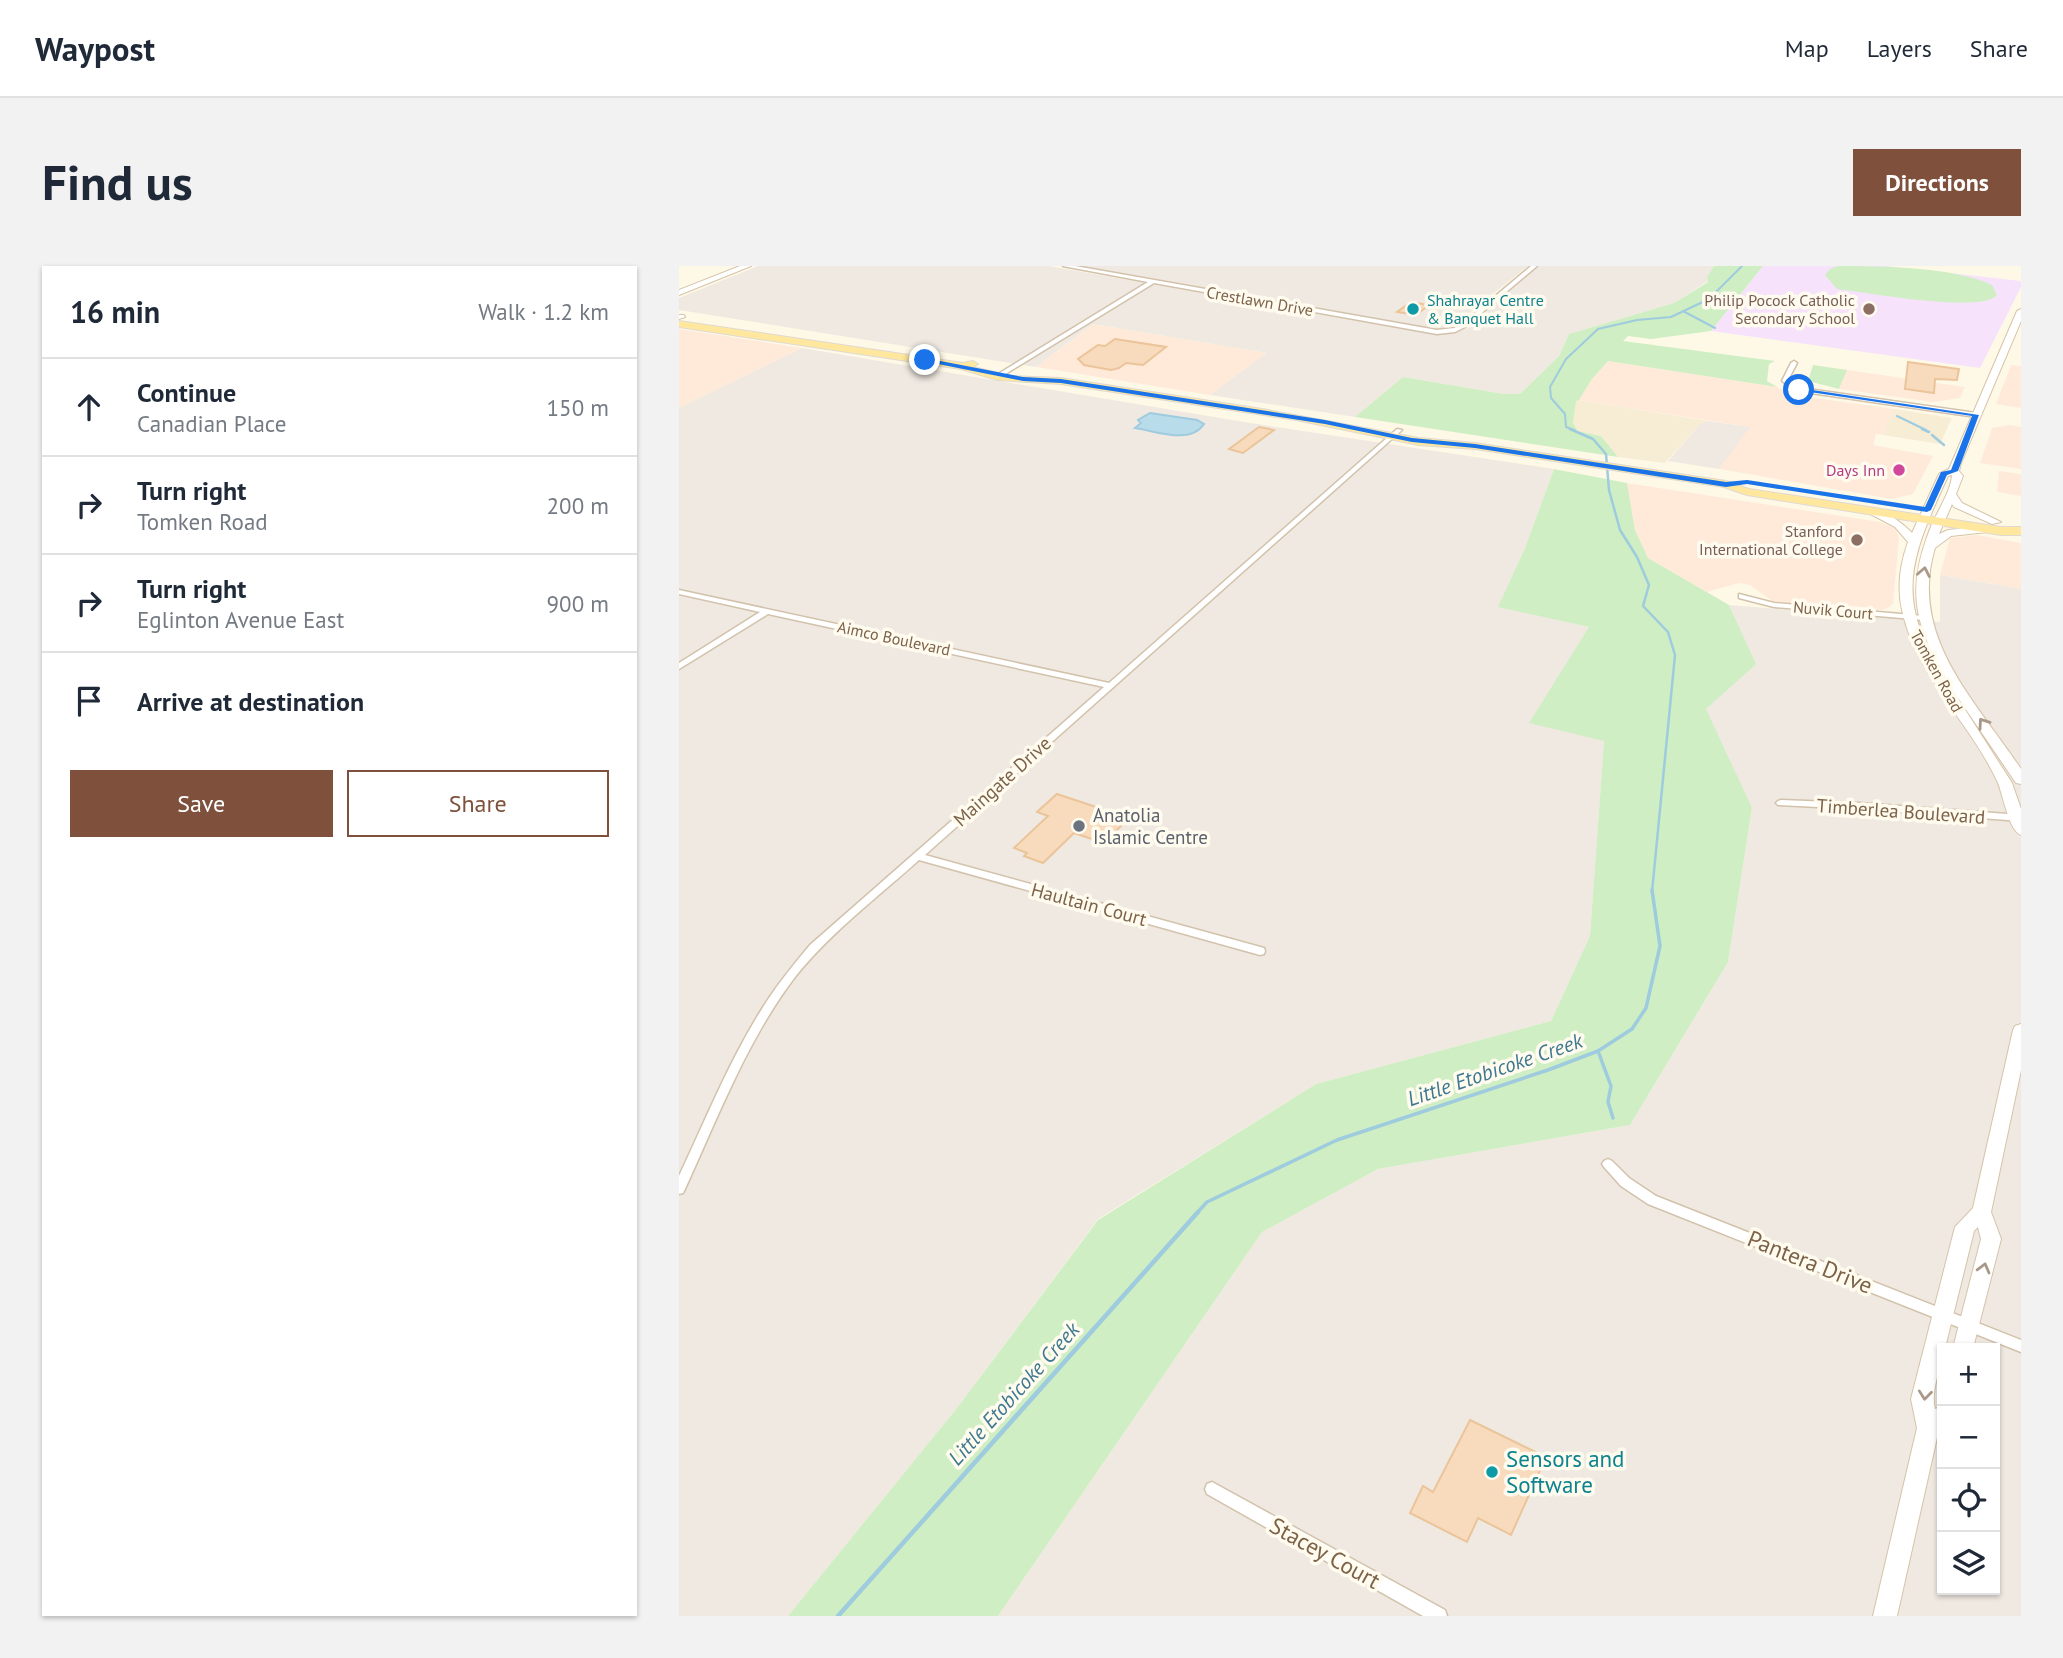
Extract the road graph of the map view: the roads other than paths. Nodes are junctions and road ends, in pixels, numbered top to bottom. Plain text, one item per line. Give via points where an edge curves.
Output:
1 (729, 266) edge
2 (747, 266) edge
3 (1066, 266) edge
4 (1534, 266) edge
5 (1152, 282) junction
6 (679, 286) edge
7 (679, 293) edge
8 (2021, 311) edge
9 (679, 319) edge
10 (1794, 363) dead end
11 (1011, 372) junction
12 (1976, 415) junction
13 (1396, 433) junction
14 (1954, 471) junction
15 (1726, 484) junction
16 (1951, 495) junction
17 (1868, 510) junction
18 (1925, 514) junction
19 (1940, 517) junction
20 (1991, 526) junction
21 (2018, 530) edge
22 (1913, 541) junction
23 (1930, 546) junction
24 (679, 592) edge
25 (1742, 596) dead end
26 (765, 612) junction
27 (1908, 617) junction
28 (1924, 618) junction
29 (679, 667) edge
30 (1108, 685) junction
31 (2021, 780) edge
32 (1781, 803) dead end
33 (2020, 822) edge
34 (919, 858) junction
35 (1260, 951) dead end
36 (2021, 1030) edge
37 (1608, 1164) dead end
38 (679, 1189) edge
39 (1982, 1212) junction
40 (1943, 1314) junction
41 (1969, 1324) junction
42 (1964, 1343) edge
43 (2021, 1346) edge
44 (1935, 1422) edge
45 (1212, 1489) dead end
46 (1439, 1616) edge
47 (1885, 1616) edge

1 - 6 main road
2 - 7 main road
3 - 5 street, Crestlawn Drive
4 - 5 street, Crestlawn Drive via 1455,330 1431,332
5 - 11 street
8 - 12 main road, Tomken Road
9 - 11 main road via 972,371
10 - 12 street via 1785,381 1799,390
11 - 13 main road via 1042,382 1061,381 1367,433
12 - 14 main road, Tomken Road
13 - 15 main road via 1455,446
13 - 30 street, Maingate Drive
14 - 16 main road, Tomken Road via 1958,476
14 - 18 main road, Tomken Road via 1944,474
15 - 17 main road via 1747,492
15 - 18 main road via 1747,482
16 - 19 main road, Tomken Road
16 - 20 main road via 1958,505
17 - 18 main road
17 - 22 main road via 1899,525
18 - 19 main road
18 - 22 main road, Tomken Road
19 - 20 main road
19 - 23 main road, Tomken Road
20 - 21 main road
20 - 23 main road via 1948,533
22 - 27 main road, Tomken Road via 1904,571
28 -> 23 main road, Tomken Road via 1922,580
24 - 26 street, Aimco Boulevard
25 - 27 street, Nuvik Court via 1774,605
26 - 29 street
26 - 30 street, Aimco Boulevard
27 - 28 street, Nuvik Court
27 - 33 main road, Tomken Road via 1931,666 2005,783
31 -> 28 main road, Tomken Road via 1941,659
30 - 34 street, Maingate Drive
32 - 33 street, Timberlea Boulevard
34 - 35 street, Haultain Court
34 - 38 street, Maingate Drive via 795,968 754,1028
36 - 39 main road
37 - 40 street, Pantera Drive via 1652,1200
39 - 40 main road via 1965,1227
41 -> 39 main road via 1991,1239
40 - 41 street, Pantera Drive
40 -> 44 main road via 1922,1399
41 - 42 main road
41 - 43 street, Pantera Drive
44 - 47 main road
45 - 46 street, Stacey Court

